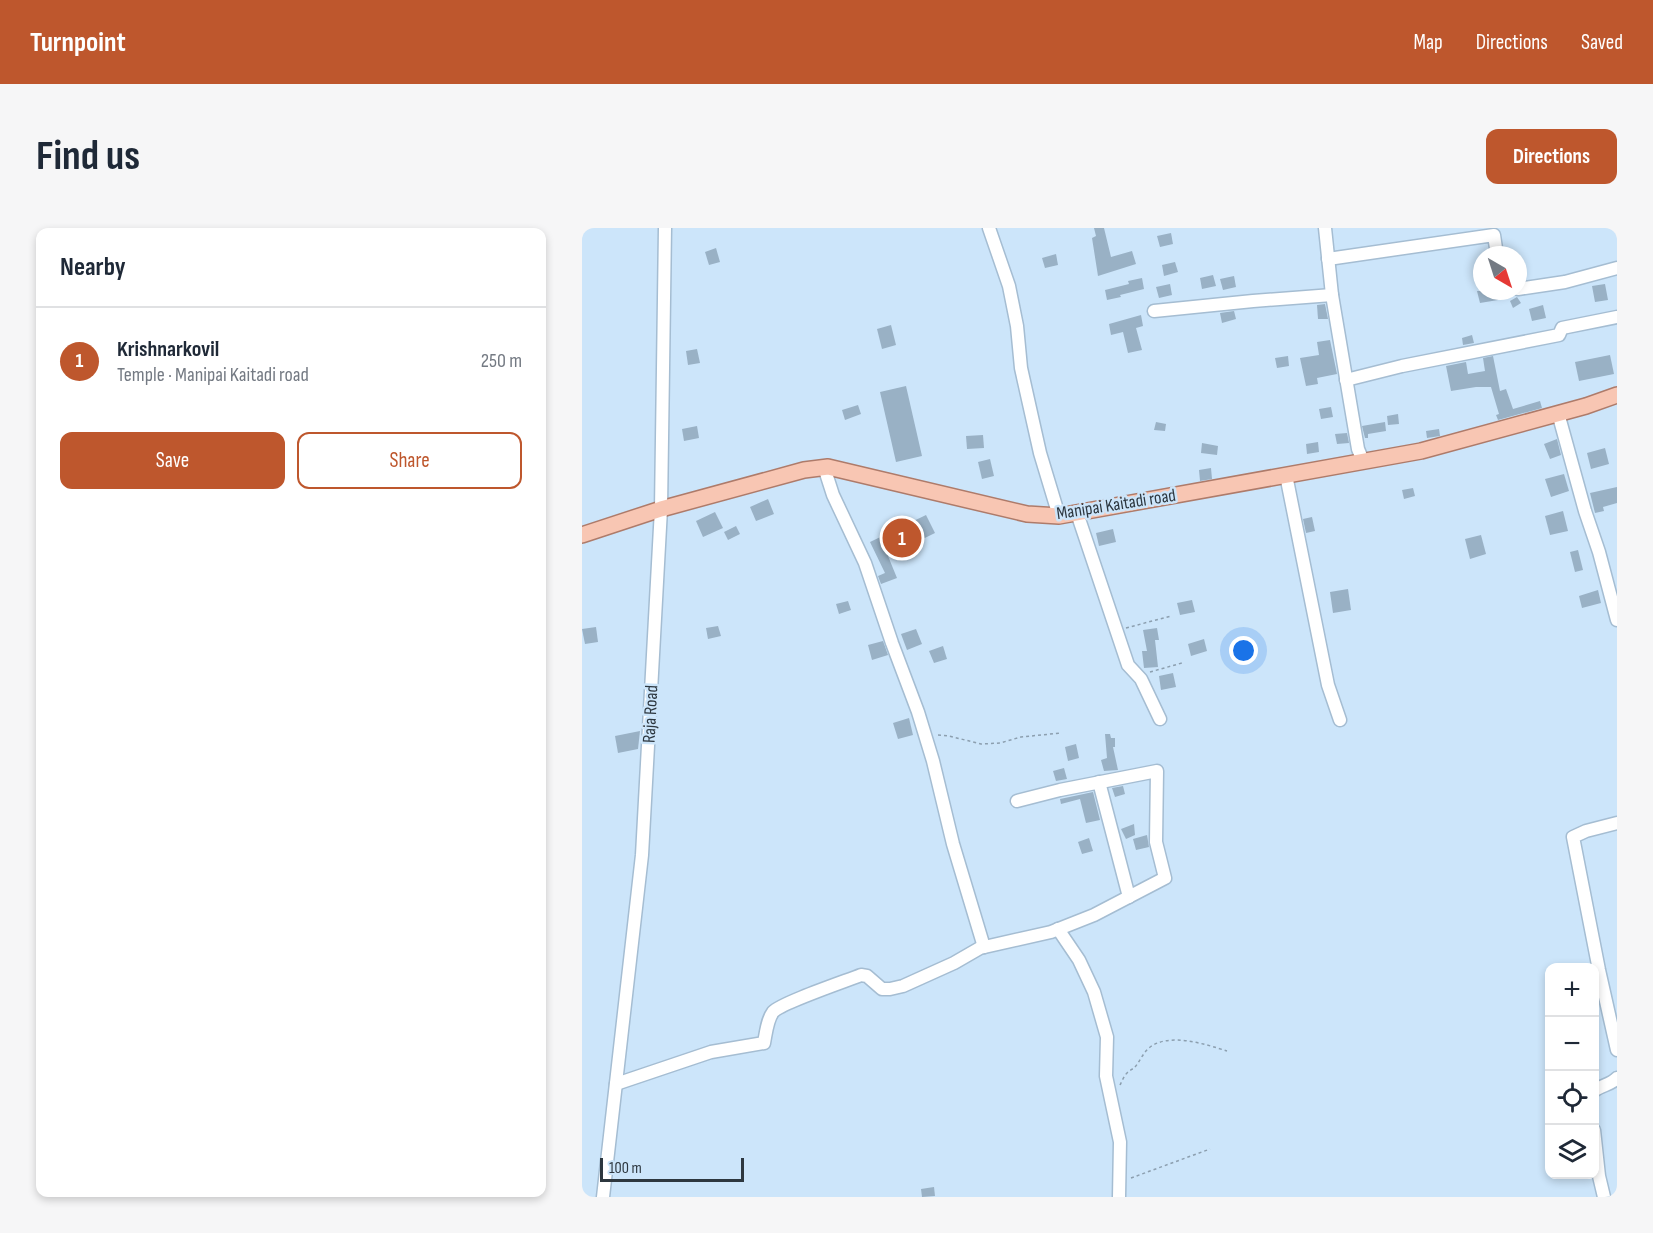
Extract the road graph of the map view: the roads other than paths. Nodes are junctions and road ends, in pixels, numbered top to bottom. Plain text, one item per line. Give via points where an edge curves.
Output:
1 (665, 228) edge
2 (989, 228) edge
3 (1325, 228) edge
4 (1496, 246) edge
5 (1328, 259) junction
6 (1617, 268) edge
7 (1527, 288) edge
8 (1332, 295) junction
9 (1154, 311) dead end
10 (1617, 317) edge
11 (1346, 380) junction
12 (1617, 395) edge
13 (1558, 413) junction
14 (1363, 461) junction
15 (824, 467) junction
16 (1286, 475) junction
17 (661, 509) junction
18 (1077, 513) junction
19 (1059, 516) junction
20 (582, 535) edge
21 (1617, 620) edge
22 (1160, 720) dead end
23 (1340, 720) dead end
24 (1099, 782) junction
25 (1017, 801) dead end
26 (1617, 823) edge
27 (1129, 897) junction
28 (1058, 929) junction
29 (984, 947) junction
30 (1617, 1050) edge
31 (1617, 1078) edge
32 (616, 1084) junction
33 (1599, 1088) edge
34 (1599, 1176) edge
35 (603, 1197) edge
36 (1119, 1197) edge
37 (1604, 1197) edge

1 - 17 street, Raja Road
2 - 19 street via 1009,286 1021,368
3 - 5 street
4 - 5 street via 1494,235
5 - 8 street
6 - 7 street
8 - 9 street
8 - 11 street
10 - 11 street via 1562,328 1559,335
11 - 14 street
12 - 13 main road, Manipai Kaitadi road
13 - 14 main road, Manipai Kaitadi road via 1421,451
13 - 21 street
14 - 16 main road, Manipai Kaitadi road
15 - 17 main road, Manipai Kaitadi road
15 - 19 main road, Manipai Kaitadi road via 1027,514
15 - 29 street via 865,563 924,730
16 - 18 main road, Manipai Kaitadi road
16 - 23 street via 1328,685
17 - 20 main road, Manipai Kaitadi road
17 - 32 street, Raja Road via 642,855
18 - 19 main road, Manipai Kaitadi road
18 - 22 street via 1128,664
24 - 25 street
24 - 27 street
24 - 27 street via 1157,771 1156,842 1165,878
26 - 30 street via 1573,837
27 - 28 street
28 - 29 street
28 - 36 street via 1080,960 1107,1037 1106,1076 1120,1142
29 - 32 street via 903,986 882,989 861,975 774,1010 764,1043 711,1052
31 - 33 street
32 - 35 street, Raja Road
34 - 37 street

